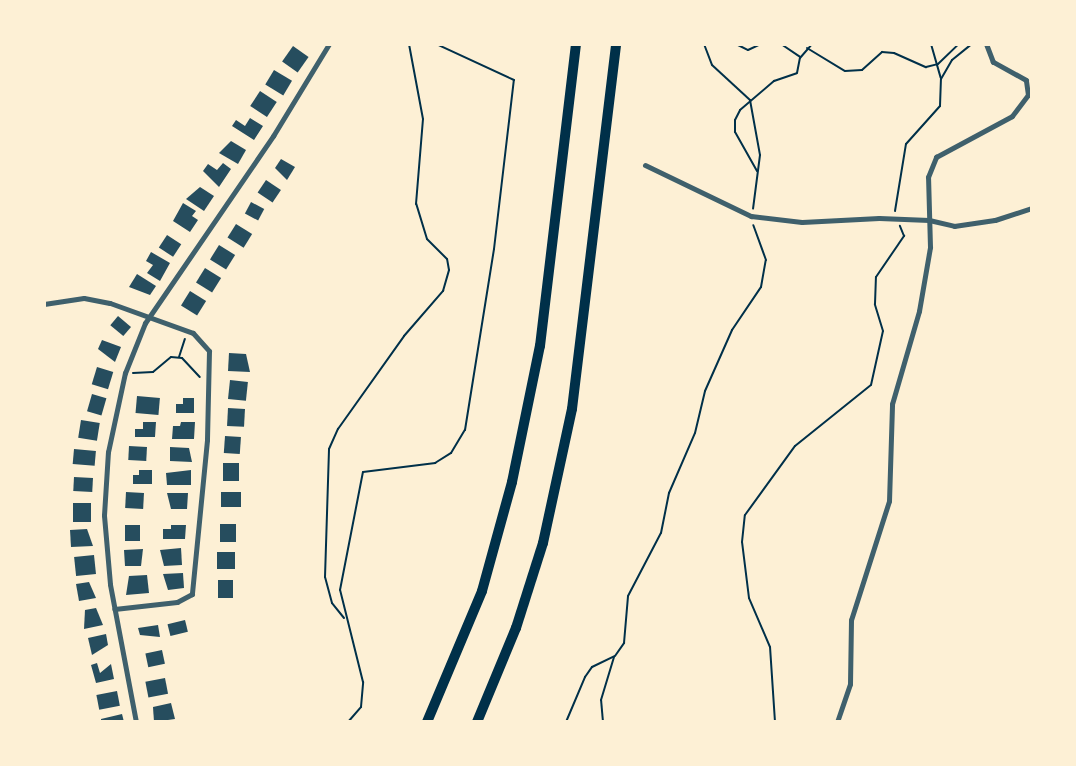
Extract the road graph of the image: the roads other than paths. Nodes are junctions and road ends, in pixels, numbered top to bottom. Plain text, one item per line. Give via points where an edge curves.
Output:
1 (576, 44) edge
2 (616, 44) edge
3 (986, 44) edge
4 (328, 46) edge
5 (645, 165) dead end
6 (1032, 208) edge
7 (929, 220) junction
8 (44, 304) edge
9 (151, 315) junction
10 (114, 609) junction
11 (136, 722) edge
12 (427, 722) edge
13 (477, 722) edge
14 (837, 722) edge

1 - 12 highway via 540,346 512,482 482,591
2 - 13 highway via 572,409 542,543 516,628
3 - 7 street via 993,62 1026,79 1028,95 1012,116 936,157 928,177
4 - 9 street
5 - 7 street via 751,216 839,224
6 - 7 street via 954,226
7 - 14 street via 930,247 919,311 892,404 889,501 851,620 850,684
8 - 9 street via 94,299
9 - 10 street via 125,373 108,452 104,494
9 - 10 street via 188,331 208,346 210,379 192,594 177,602
10 - 11 street

